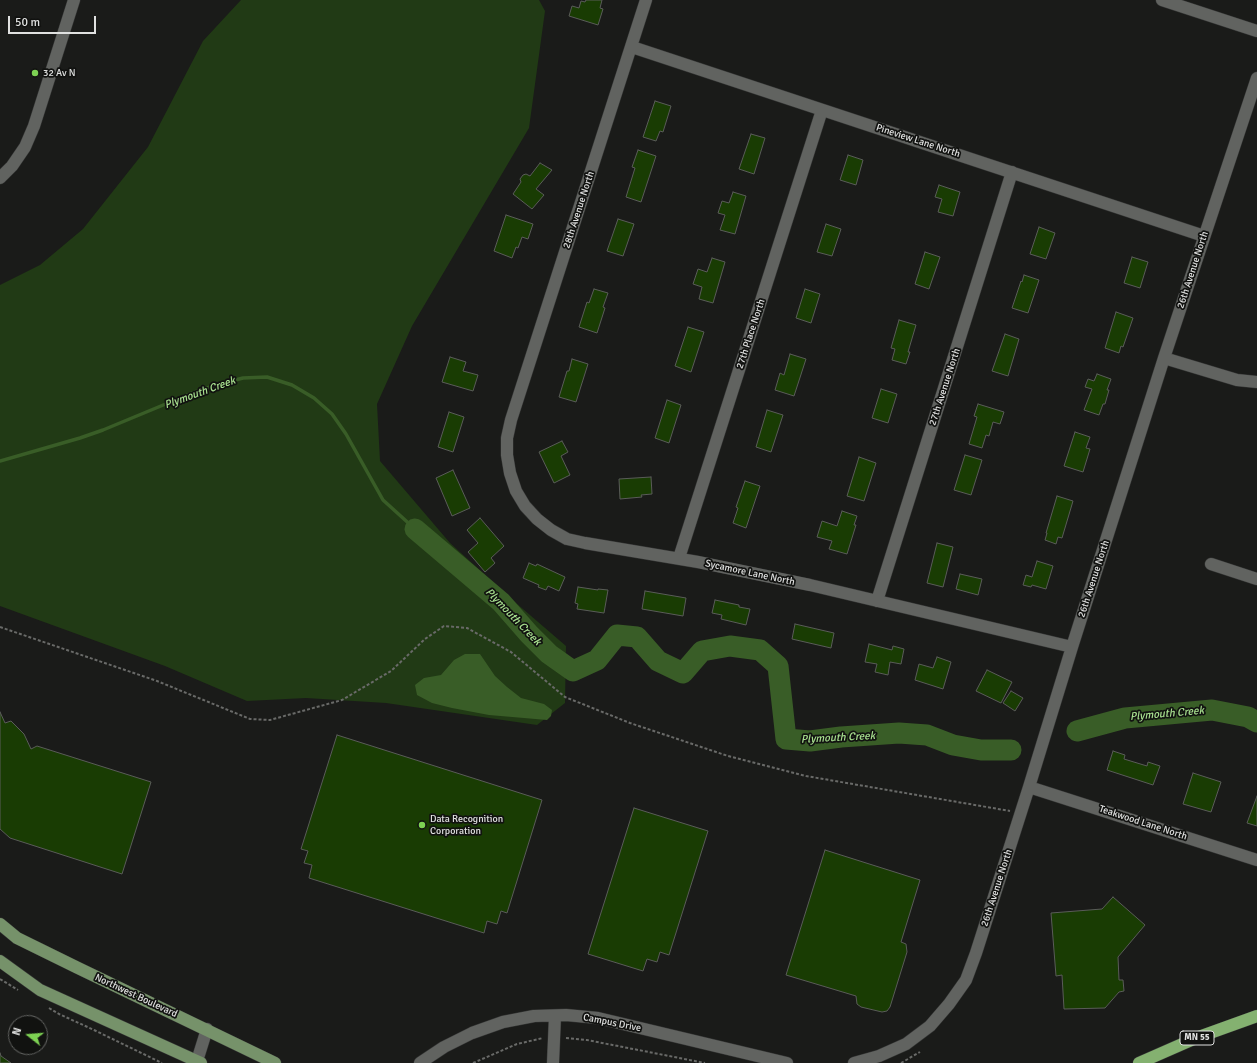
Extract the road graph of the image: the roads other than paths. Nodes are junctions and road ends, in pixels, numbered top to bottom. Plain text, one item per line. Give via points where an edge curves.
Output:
1 (74, 0) edge
2 (646, 0) edge
3 (1162, 0) edge
4 (1257, 31) edge
5 (632, 47) junction
6 (1257, 78) edge
7 (822, 110) junction
8 (1012, 172) junction
9 (0, 178) edge
10 (1204, 236) junction
11 (1164, 358) junction
12 (1257, 382) edge
13 (511, 420) joint
14 (679, 558) junction
15 (1211, 564) dead end
16 (1257, 579) edge
17 (877, 601) junction
18 (1072, 647) junction
19 (1029, 787) junction
20 (1257, 860) edge
21 (0, 924) edge
22 (0, 961) edge
23 (554, 1016) junction
24 (1257, 1016) edge
25 (207, 1029) junction
26 (199, 1062) edge
27 (275, 1063) edge
28 (420, 1063) edge
29 (553, 1063) edge
30 (787, 1063) edge
31 (854, 1063) edge
32 (1139, 1063) edge

1 - 9 street via 31,133 12,166
2 - 5 street, 28th Avenue North
3 - 4 street
5 - 7 street, Pineview Lane North
5 - 13 street, 28th Avenue North
6 - 10 street, 26th Avenue North
7 - 8 street, Pineview Lane North
7 - 14 street, 27th Place North
8 - 10 street, Pineview Lane North
8 - 17 street, 27th Avenue North
10 - 11 street, 26th Avenue North
11 - 12 street via 1237,380
11 - 18 street, 26th Avenue North
13 - 14 street, Sycamore Lane North via 507,438 510,473 516,491 537,519 567,539
14 - 17 street, Sycamore Lane North
15 - 16 street
17 - 18 street, Sycamore Lane North
18 - 19 street, 26th Avenue North
19 - 20 street, Teakwood Lane North
19 - 31 street, 26th Avenue North via 966,980 950,1004 930,1026 906,1044 879,1056
21 - 25 main road, Northwest Boulevard via 17,938
22 - 26 main road via 40,990
23 - 28 street, Campus Drive via 534,1016 502,1022 479,1030 444,1047
23 - 29 street
23 - 30 street, Campus Drive via 598,1018
24 - 32 highway, MN 55 via 1196,1038
25 - 26 street
25 - 27 main road, Northwest Boulevard

